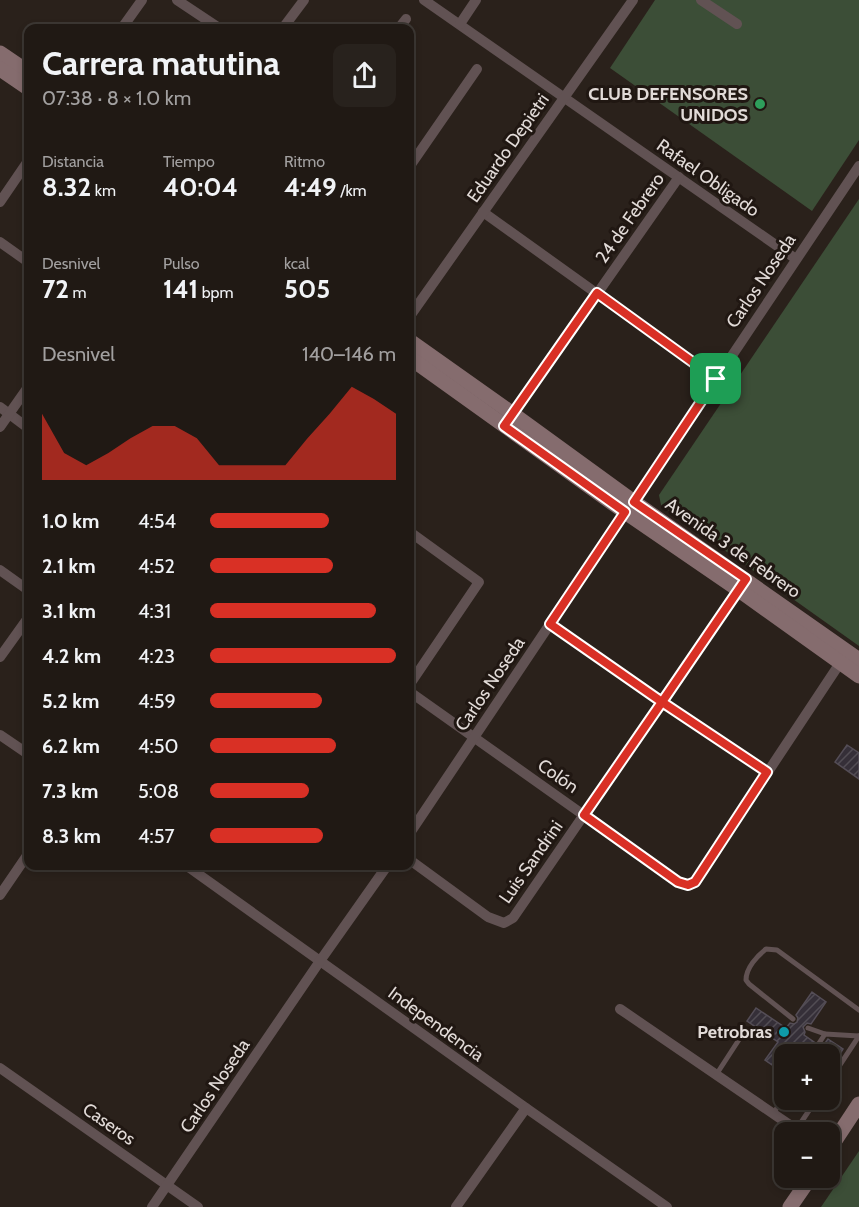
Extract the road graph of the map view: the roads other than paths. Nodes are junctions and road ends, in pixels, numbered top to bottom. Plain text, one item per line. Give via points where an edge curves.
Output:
1 (142, 0) edge
2 (177, 0) edge
3 (304, 0) edge
4 (424, 0) edge
5 (476, 0) edge
6 (633, 0) edge
7 (701, 0) edge
8 (406, 19) dead end
9 (125, 24) edge
10 (213, 24) edge
11 (286, 24) edge
12 (402, 24) edge
13 (460, 24) junction
14 (737, 24) dead end
15 (0, 53) edge
16 (0, 69) edge
17 (24, 69) edge
18 (477, 69) dead end
19 (24, 85) edge
20 (564, 97) junction
21 (414, 160) edge
22 (859, 166) edge
23 (24, 167) edge
24 (679, 177) junction
25 (0, 202) edge
26 (483, 212) junction
27 (0, 242) edge
28 (24, 259) edge
29 (796, 259) junction
30 (597, 293) junction
31 (414, 310) edge
32 (414, 344) edge
33 (414, 361) edge
34 (716, 379) junction
35 (24, 391) edge
36 (5, 411) edge
37 (509, 420) junction
38 (24, 425) edge
39 (0, 427) edge
40 (629, 507) junction
41 (414, 535) edge
42 (0, 570) edge
43 (742, 585) junction
44 (24, 587) edge
45 (24, 624) edge
46 (550, 624) junction
47 (0, 657) edge
48 (849, 658) edge
49 (859, 676) edge
50 (414, 678) edge
51 (414, 695) edge
52 (662, 702) junction
53 (0, 735) edge
54 (474, 738) junction
55 (24, 751) edge
56 (767, 772) junction
57 (584, 815) junction
58 (414, 827) edge
59 (24, 860) edge
60 (414, 863) edge
61 (193, 870) edge
62 (384, 870) edge
63 (0, 895) edge
64 (320, 961) junction
65 (620, 1009) dead end
66 (859, 1010) edge
67 (793, 1019) dead end
68 (808, 1028) dead end
69 (825, 1034) junction
70 (742, 1035) dead end
71 (859, 1036) edge
72 (818, 1044) edge
73 (840, 1065) edge
74 (0, 1068) edge
75 (716, 1075) junction
76 (859, 1104) edge
77 (526, 1108) junction
78 (776, 1110) edge
79 (773, 1114) junction
80 (785, 1122) edge
81 (840, 1133) edge
82 (167, 1185) junction
83 (803, 1188) edge
84 (152, 1207) edge
85 (198, 1207) edge
86 (456, 1207) edge
87 (667, 1207) edge
88 (790, 1207) edge

1 - 9 street
2 - 10 street
3 - 11 street
4 - 13 street, Rafael Obligado
5 - 13 street
6 - 20 street, Eduardo Depietri
7 - 14 street
8 - 12 street
13 - 20 street, Rafael Obligado
15 - 17 main road
16 - 19 main road
18 - 21 street
20 - 24 street, Rafael Obligado
20 - 26 street, Eduardo Depietri
22 - 29 street, Carlos Noseda
23 - 25 street
24 - 29 street, Rafael Obligado
24 - 30 street, 24 de Febrero
26 - 30 street
26 - 31 street, Eduardo Depietri
27 - 28 street
29 - 34 street, Carlos Noseda
30 - 34 street
30 - 37 street, 24 de Febrero
32 - 37 main road
33 - 37 main road
34 - 40 street, Carlos Noseda
35 - 36 street
36 - 38 street
36 - 39 street
37 - 40 main road
40 - 43 main road
40 - 46 street, Carlos Noseda
41 - 50 street via 479,582
42 - 44 street
43 - 48 main road
43 - 52 street, Luis Sandrini
45 - 47 street
46 - 52 street
46 - 54 street, Carlos Noseda
48 - 49 main road
48 - 56 street
51 - 54 street, Colón
52 - 56 street
52 - 57 street, Luis Sandrini
53 - 55 street
54 - 57 street, Colón
54 - 58 street, Carlos Noseda
56 - 57 street, Colón via 695,882 688,885 678,882
57 - 60 street, Luis Sandrini via 513,918 504,923 488,917
59 - 63 street
61 - 64 street, Independencia
62 - 64 street, Carlos Noseda
64 - 77 street, Independencia
64 - 82 street, Carlos Noseda
65 - 75 street
66 - 67 lane via 777,950 766,949 747,971 746,980
68 - 69 lane
69 - 71 lane
69 - 72 lane
70 - 75 lane
71 - 73 lane
74 - 82 street, Caseros
75 - 79 street
76 - 81 main road
77 - 86 street
77 - 87 street, Independencia
78 - 79 lane
79 - 80 street
82 - 84 street, Carlos Noseda
82 - 85 street, Caseros
83 - 88 main road

